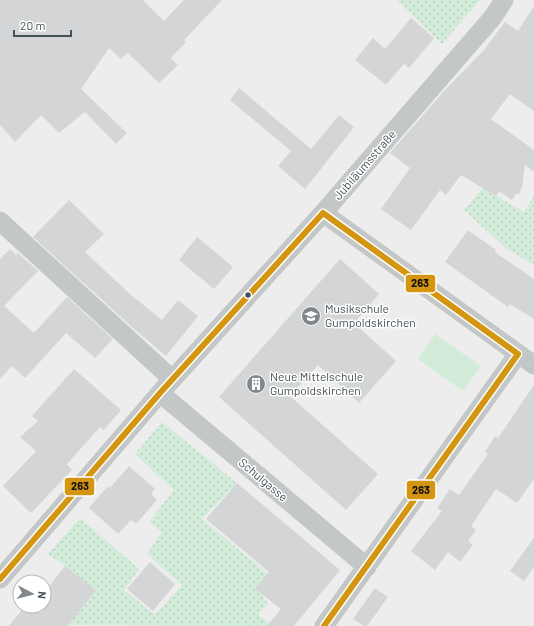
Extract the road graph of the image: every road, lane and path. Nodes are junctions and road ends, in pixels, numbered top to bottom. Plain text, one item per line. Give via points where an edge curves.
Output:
1 (504, 0) edge
2 (323, 213) junction
3 (0, 221) edge
4 (518, 354) junction
5 (534, 365) edge
6 (172, 379) junction
7 (160, 393) junction
8 (366, 567) junction
9 (0, 578) edge
10 (324, 626) edge

1 - 2 street, Jubiläumsstraße via 493,17
2 - 4 street
2 - 6 street, Jubiläumsstraße
3 - 6 street
4 - 5 street
4 - 8 street
6 - 7 street, Jubiläumsstraße
7 - 8 street, Schulgasse
7 - 9 street, Jubiläumsstraße
8 - 10 street

